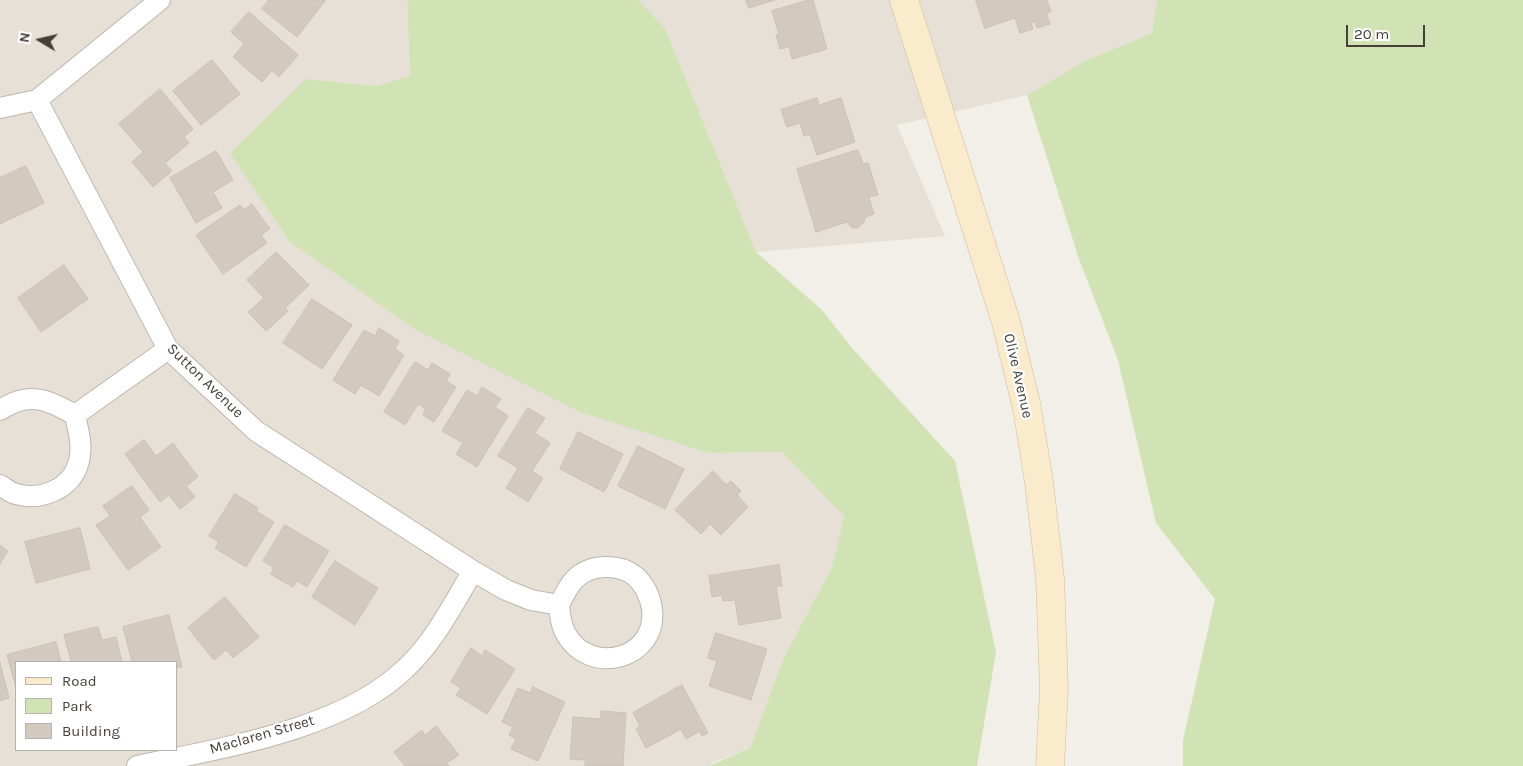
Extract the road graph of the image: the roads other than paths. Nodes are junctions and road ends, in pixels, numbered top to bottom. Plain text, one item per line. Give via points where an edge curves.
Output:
1 (160, 0) edge
2 (904, 0) edge
3 (37, 100) junction
4 (0, 108) edge
5 (168, 349) junction
6 (0, 410) edge
7 (74, 415) junction
8 (0, 485) edge
9 (473, 571) junction
10 (559, 605) junction
11 (137, 766) edge
12 (1050, 766) edge

1 - 3 street
2 - 12 main road, Olive Avenue via 1006,322 1027,408 1050,578 1054,689
3 - 4 street
3 - 5 street, Sutton Avenue
5 - 7 street
5 - 9 street, Sutton Avenue via 256,430
6 - 7 street via 13,402 36,398
7 - 8 street via 81,447 79,463 71,478 59,489 27,497
9 - 10 street, Sutton Avenue via 531,600
9 - 11 street, Maclaren Street via 431,639 406,669 372,695 312,723 241,744
10 - 10 street via 565,633 574,646 586,655 601,659 630,653 642,643 650,630 653,615 651,600 634,575 620,568 604,566 576,578 566,589

